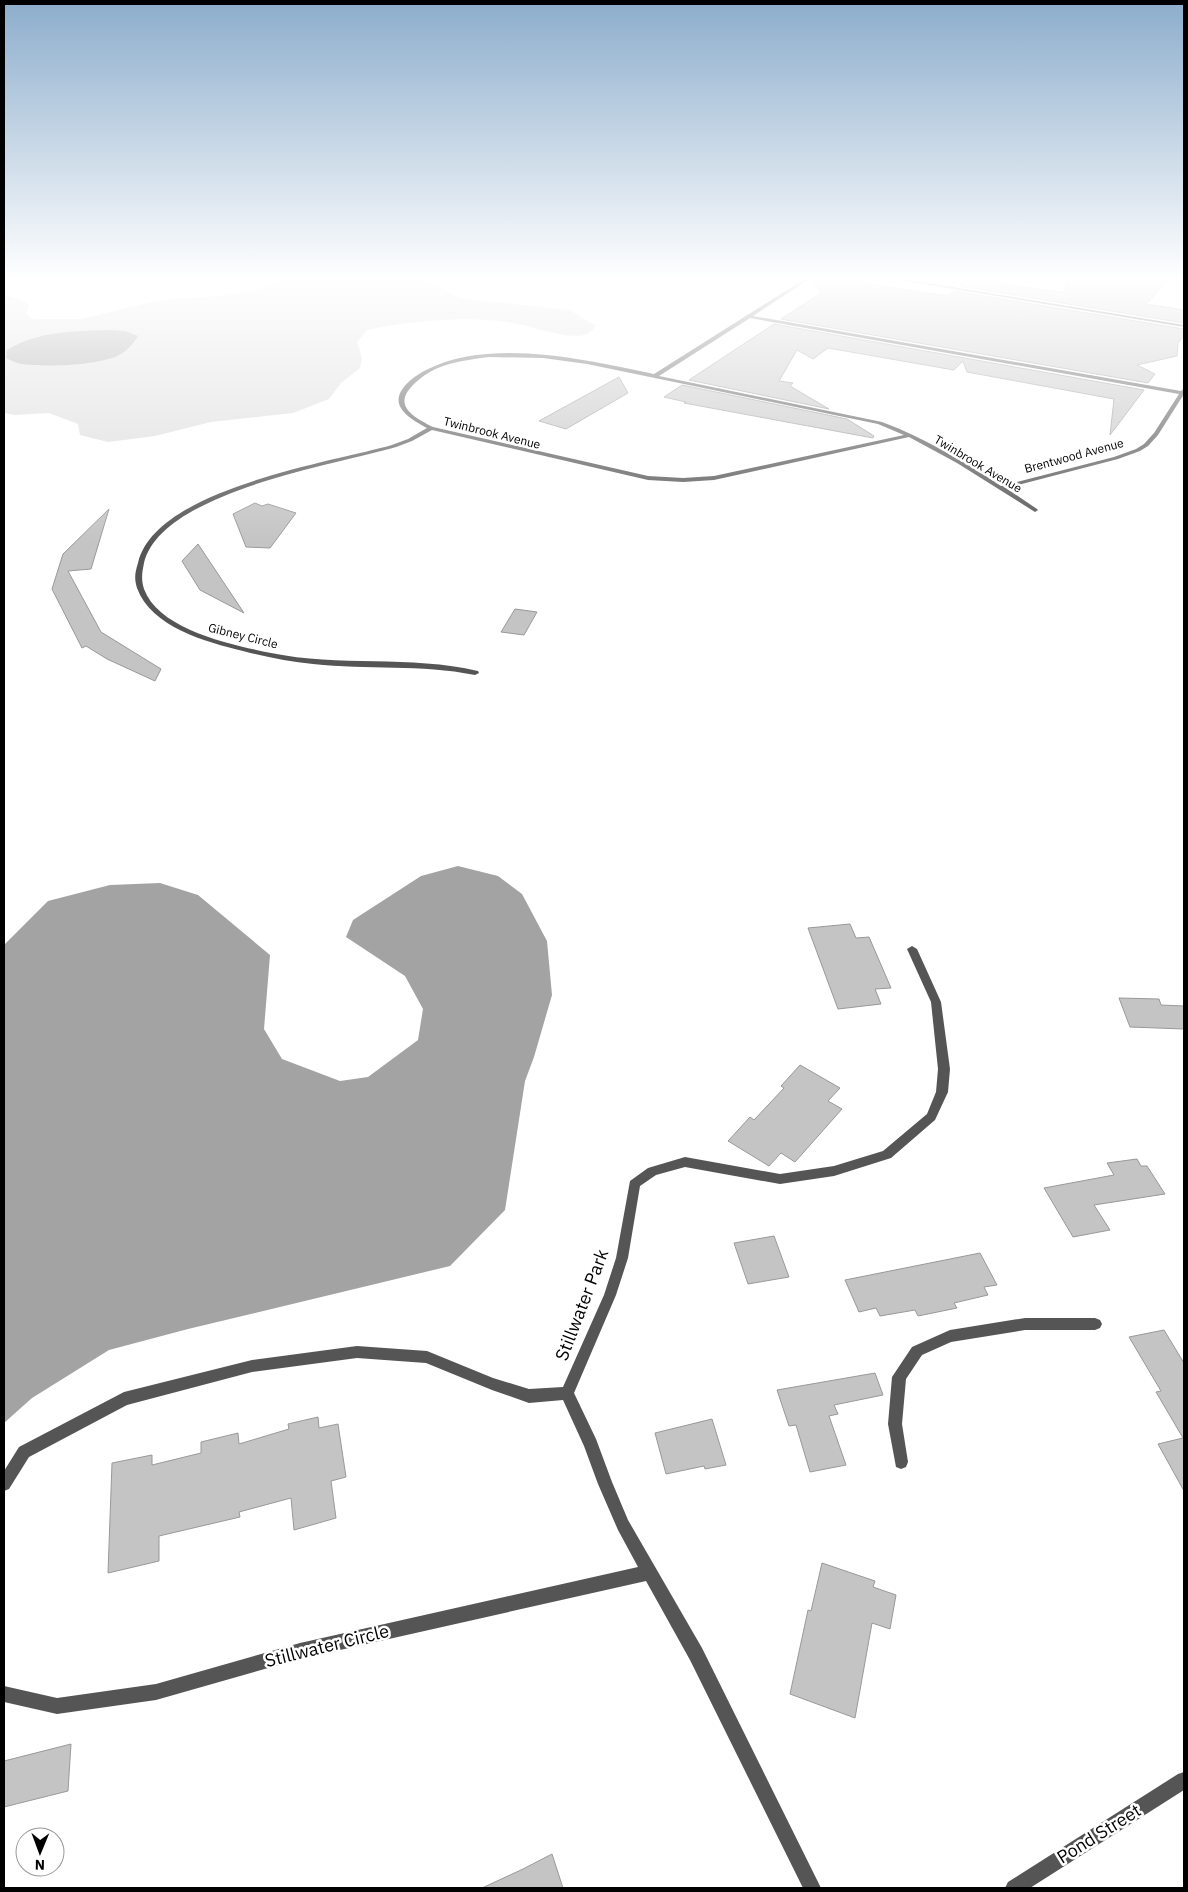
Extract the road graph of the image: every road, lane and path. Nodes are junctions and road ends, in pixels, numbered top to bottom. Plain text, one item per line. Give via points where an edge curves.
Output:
1 (432, 368) edge
2 (618, 368) edge
3 (667, 368) edge
4 (1047, 368) edge
5 (655, 376) junction
6 (1183, 392) edge
7 (431, 428) junction
8 (910, 435) junction
9 (1000, 488) junction
10 (1035, 510) dead end
11 (475, 673) dead end
12 (912, 949) dead end
13 (1095, 1324) dead end
14 (567, 1393) junction
15 (901, 1462) dead end
16 (4, 1484) edge
17 (650, 1572) junction
18 (4, 1694) edge
19 (1184, 1780) edge
20 (812, 1888) edge
21 (1014, 1888) edge

1 - 7 street, Twinbrook Avenue via 414,378 401,395 408,413
2 - 5 street, Twinbrook Avenue
3 - 5 street
4 - 6 street
5 - 8 street, Twinbrook Avenue via 843,414
6 - 9 street, Brentwood Avenue via 1156,434 1138,450
7 - 8 street, Twinbrook Avenue via 630,476 683,480 714,478
7 - 11 street, Gibney Circle via 394,446 266,479 196,506 159,531 139,561 137,576 141,592 150,606 166,620 214,642 310,662 419,664
8 - 9 street, Twinbrook Avenue
9 - 10 street, Twinbrook Avenue
12 - 14 street, Stillwater Park via 936,1002 940,1024 944,1069 942,1092 931,1117 887,1154 834,1171 780,1179 685,1162 652,1171 634,1184 622,1258 610,1295
13 - 15 street via 1025,1324 950,1336 916,1351 899,1377 895,1424
14 - 16 street via 529,1396 427,1357 358,1352 252,1366 124,1399 24,1452
14 - 17 street via 620,1517
17 - 18 street, Stillwater Circle via 300,1651 156,1692 57,1706
17 - 20 street via 696,1654
19 - 21 street, Pond Street

